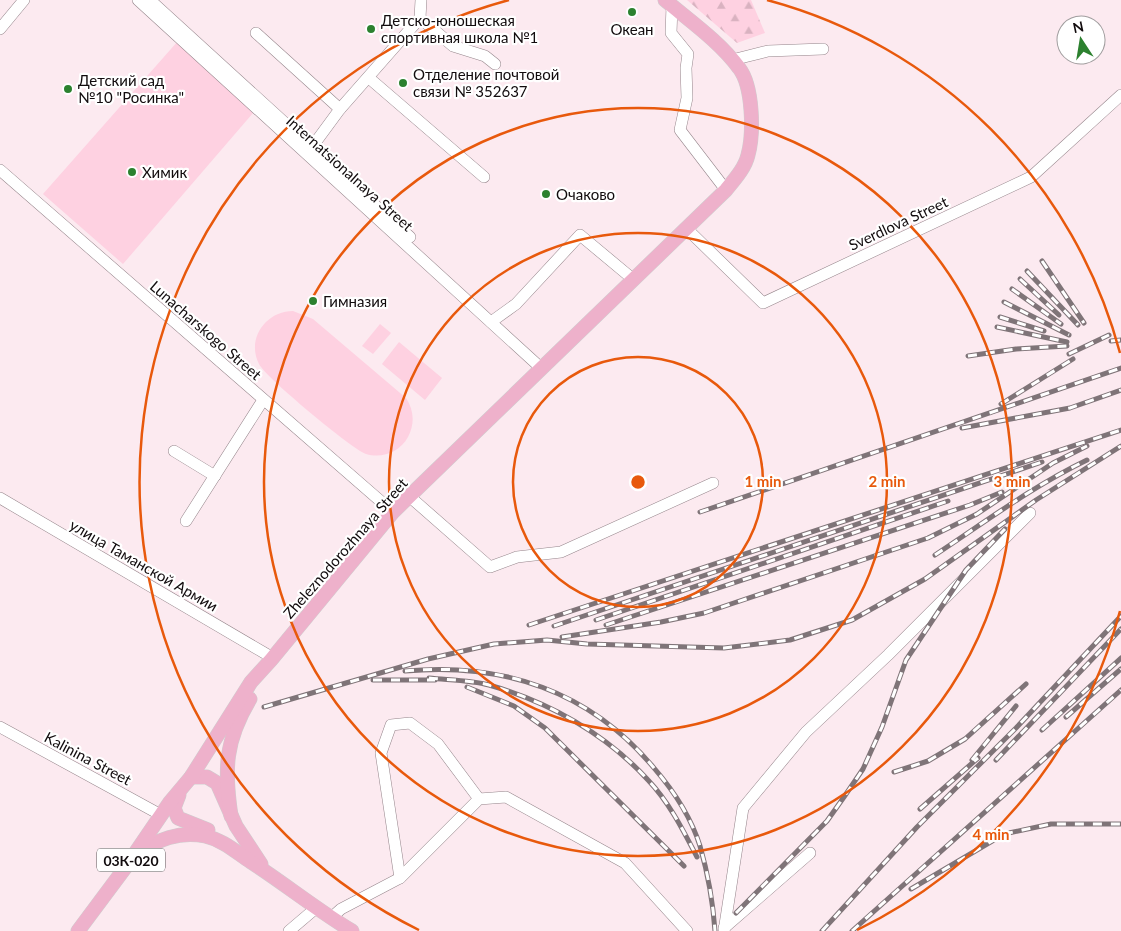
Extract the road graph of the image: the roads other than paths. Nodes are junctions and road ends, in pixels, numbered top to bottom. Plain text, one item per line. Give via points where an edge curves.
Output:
1 (24, 0) edge
2 (138, 0) edge
3 (150, 0) edge
4 (421, 0) edge
5 (669, 3) edge
6 (420, 18) junction
7 (0, 29) edge
8 (256, 33) dead end
9 (824, 48) dead end
10 (732, 60) junction
11 (495, 64) dead end
12 (369, 78) junction
13 (1121, 95) edge
14 (340, 109) junction
15 (312, 147) junction
16 (0, 170) edge
17 (484, 177) dead end
18 (726, 190) junction
19 (687, 229) junction
20 (634, 280) junction
21 (494, 319) junction
22 (543, 365) junction
23 (262, 400) junction
24 (174, 451) dead end
25 (214, 476) junction
26 (713, 483) dead end
27 (409, 496) junction
28 (0, 498) edge
29 (393, 512) junction
30 (1030, 513) dead end
31 (186, 521) dead end
32 (272, 659) junction
33 (0, 727) edge
34 (187, 782) junction
35 (480, 799) junction
36 (161, 814) junction
37 (231, 816) junction
38 (234, 848) junction
39 (810, 853) dead end
40 (125, 868) junction
41 (266, 871) junction
42 (400, 878) junction
43 (316, 908) junction
44 (331, 918) junction
45 (294, 930) edge
46 (724, 930) edge
47 (78, 931) edge
48 (352, 931) edge
49 (687, 931) edge

1 - 7 street
2 - 21 street, Internatsionalnaya Street
3 - 15 street, Internatsionalnaya Street
4 - 6 street
5 - 10 main road, Zheleznodorozhnaya Street
5 - 18 street via 671,33 688,54 687,98 680,130
6 - 11 street via 453,46 485,56
6 - 12 street
8 - 14 street
9 - 10 street via 768,51
10 - 18 main road, Zheleznodorozhnaya Street via 741,70 747,88 751,140 742,169
12 - 14 street
12 - 17 street
13 - 19 street, Sverdlova Street via 1031,177 764,303
14 - 15 street
15 - 21 street, Internatsionalnaya Street
16 - 23 street, Lunacharskogo Street
18 - 19 main road, Zheleznodorozhnaya Street
19 - 20 main road, Zheleznodorozhnaya Street
20 - 21 street via 580,235 516,304
20 - 22 main road, Zheleznodorozhnaya Street
21 - 22 street, Internatsionalnaya Street
22 - 27 main road, Zheleznodorozhnaya Street
23 - 25 street
23 - 29 street, Lunacharskogo Street
24 - 25 street
25 - 31 street
26 - 27 street via 561,552 517,556 490,567
27 - 29 main road, Zheleznodorozhnaya Street
28 - 32 street, улица Таманской Армии
29 - 32 main road, Zheleznodorozhnaya Street
30 - 46 street via 888,656 806,732 743,808
32 - 34 main road, Zheleznodorozhnaya Street via 251,682
32 - 37 main road via 245,708 228,752 226,774
33 - 36 street, Kalinina Street
34 - 36 main road, Zheleznodorozhnaya Street / 03К-020
34 - 37 main road via 207,777 217,784
34 - 38 main road via 174,808 178,818 215,833
35 - 42 street
35 - 42 street via 438,744 410,723 391,726 381,753
35 - 49 street via 506,797 626,863
36 - 40 main road, Zheleznodorozhnaya Street / 03К-020
37 - 41 main road
38 - 40 main road via 204,836 176,836 152,844
38 - 41 main road
39 - 46 street
40 - 47 main road, Zheleznodorozhnaya Street / 03К-020
41 - 43 main road
42 - 44 street via 341,909
43 - 44 main road
43 - 45 street
44 - 48 main road

